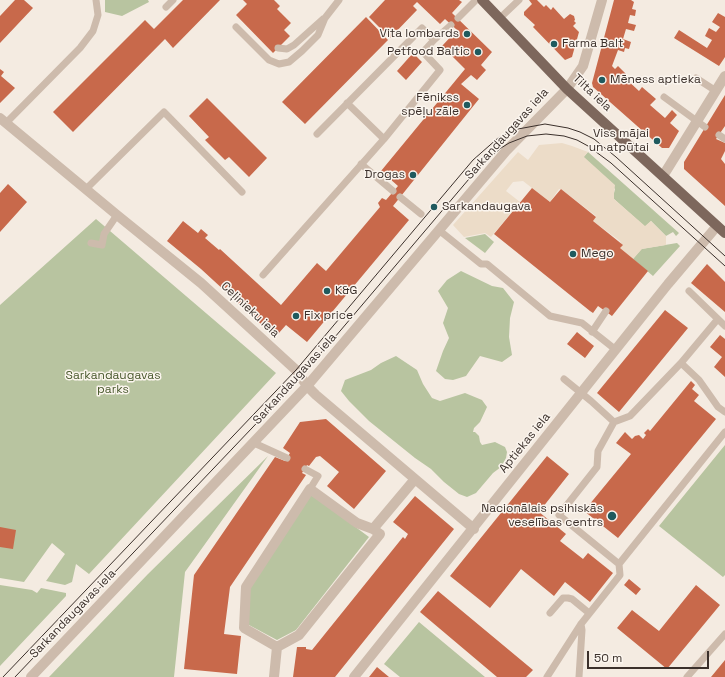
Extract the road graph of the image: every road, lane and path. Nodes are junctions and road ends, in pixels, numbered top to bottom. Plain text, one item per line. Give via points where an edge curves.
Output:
1 (96, 0) edge
2 (173, 0) edge
3 (339, 0) edge
4 (476, 0) edge
5 (482, 0) edge
6 (519, 0) edge
7 (602, 0) edge
8 (166, 7) dead end
9 (325, 18) junction
10 (458, 18) dead end
11 (500, 18) junction
12 (451, 25) dead end
13 (236, 26) dead end
14 (434, 40) junction
15 (278, 48) dead end
16 (725, 76) edge
17 (696, 78) dead end
18 (567, 89) junction
19 (716, 91) junction
20 (664, 97) dead end
21 (347, 103) junction
22 (3, 120) edge
23 (701, 124) junction
24 (317, 134) dead end
25 (384, 138) junction
26 (361, 164) junction
27 (663, 176) junction
28 (86, 189) junction
29 (393, 191) dead end
30 (242, 192) dead end
31 (400, 197) dead end
32 (421, 214) dead end
33 (117, 215) junction
34 (721, 229) edge
35 (440, 231) junction
36 (91, 243) dead end
37 (263, 275) dead end
38 (689, 291) dead end
39 (606, 311) dead end
40 (717, 320) junction
41 (725, 326) edge
42 (592, 332) junction
43 (616, 350) junction
44 (680, 363) junction
45 (564, 379) dead end
46 (307, 386) junction
47 (582, 393) junction
48 (725, 412) edge
49 (614, 422) junction
50 (725, 432) edge
51 (254, 443) junction
52 (287, 458) dead end
53 (305, 469) dead end
54 (415, 479) junction
55 (310, 489) junction
56 (373, 529) junction
57 (474, 529) junction
58 (618, 564) junction
59 (550, 613) dead end
60 (589, 613) junction
61 (581, 624) junction
62 (725, 634) edge
63 (277, 647) junction
64 (31, 677) edge
65 (274, 677) edge
66 (354, 677) edge
67 (547, 677) edge
68 (579, 677) edge
69 (687, 677) edge

1 - 22 lane via 98,15 94,31 80,48
2 - 8 lane
3 - 9 lane
4 - 10 lane
5 - 11 main road, Tilta iela
6 - 11 lane
7 - 18 street, Sarkandaugavas iela via 583,66
9 - 13 lane via 318,35 289,62 279,64 269,60
9 - 15 lane via 294,45 287,49
11 - 18 main road, Tilta iela
12 - 14 lane
14 - 21 lane via 422,28
14 - 25 lane via 423,52 440,70
16 - 19 street
17 - 19 lane
18 - 27 main road, Tilta iela
18 - 35 street, Sarkandaugavas iela via 517,139
19 - 23 street
20 - 23 lane
21 - 24 lane
21 - 25 lane
22 - 28 street, Ceļinieku iela
23 - 27 street
25 - 26 lane
26 - 29 lane
26 - 37 lane
27 - 34 main road, Tilta iela
28 - 30 lane via 164,112
28 - 33 street, Ceļinieku iela
31 - 32 lane
33 - 36 lane via 104,234 102,245
33 - 46 street, Ceļinieku iela via 201,283 296,370
34 - 43 street, Aptiekas iela via 668,284
35 - 42 lane via 481,264 487,264 550,316 582,323
35 - 46 street, Sarkandaugavas iela
38 - 40 lane
39 - 42 lane
40 - 41 lane
40 - 44 lane
42 - 43 lane
43 - 47 street, Aptiekas iela
44 - 48 lane via 699,380
44 - 49 lane via 630,416
45 - 47 lane
46 - 51 street, Sarkandaugavas iela
46 - 54 street, Ceļinieku iela
47 - 49 lane
47 - 57 street, Aptiekas iela
49 - 58 lane via 598,451 597,467 559,515
50 - 58 lane
51 - 52 lane
51 - 64 street, Sarkandaugavas iela
53 - 55 lane via 318,476
54 - 56 street
54 - 57 street, Ceļinieku iela
55 - 56 street via 357,523
55 - 63 street via 246,587 244,628
56 - 63 street via 380,534 299,635
57 - 66 street, Aptiekas iela
58 - 60 lane via 620,575
59 - 60 lane via 563,598 568,598
60 - 61 lane
61 - 67 lane
61 - 68 lane
62 - 69 lane
63 - 65 street

